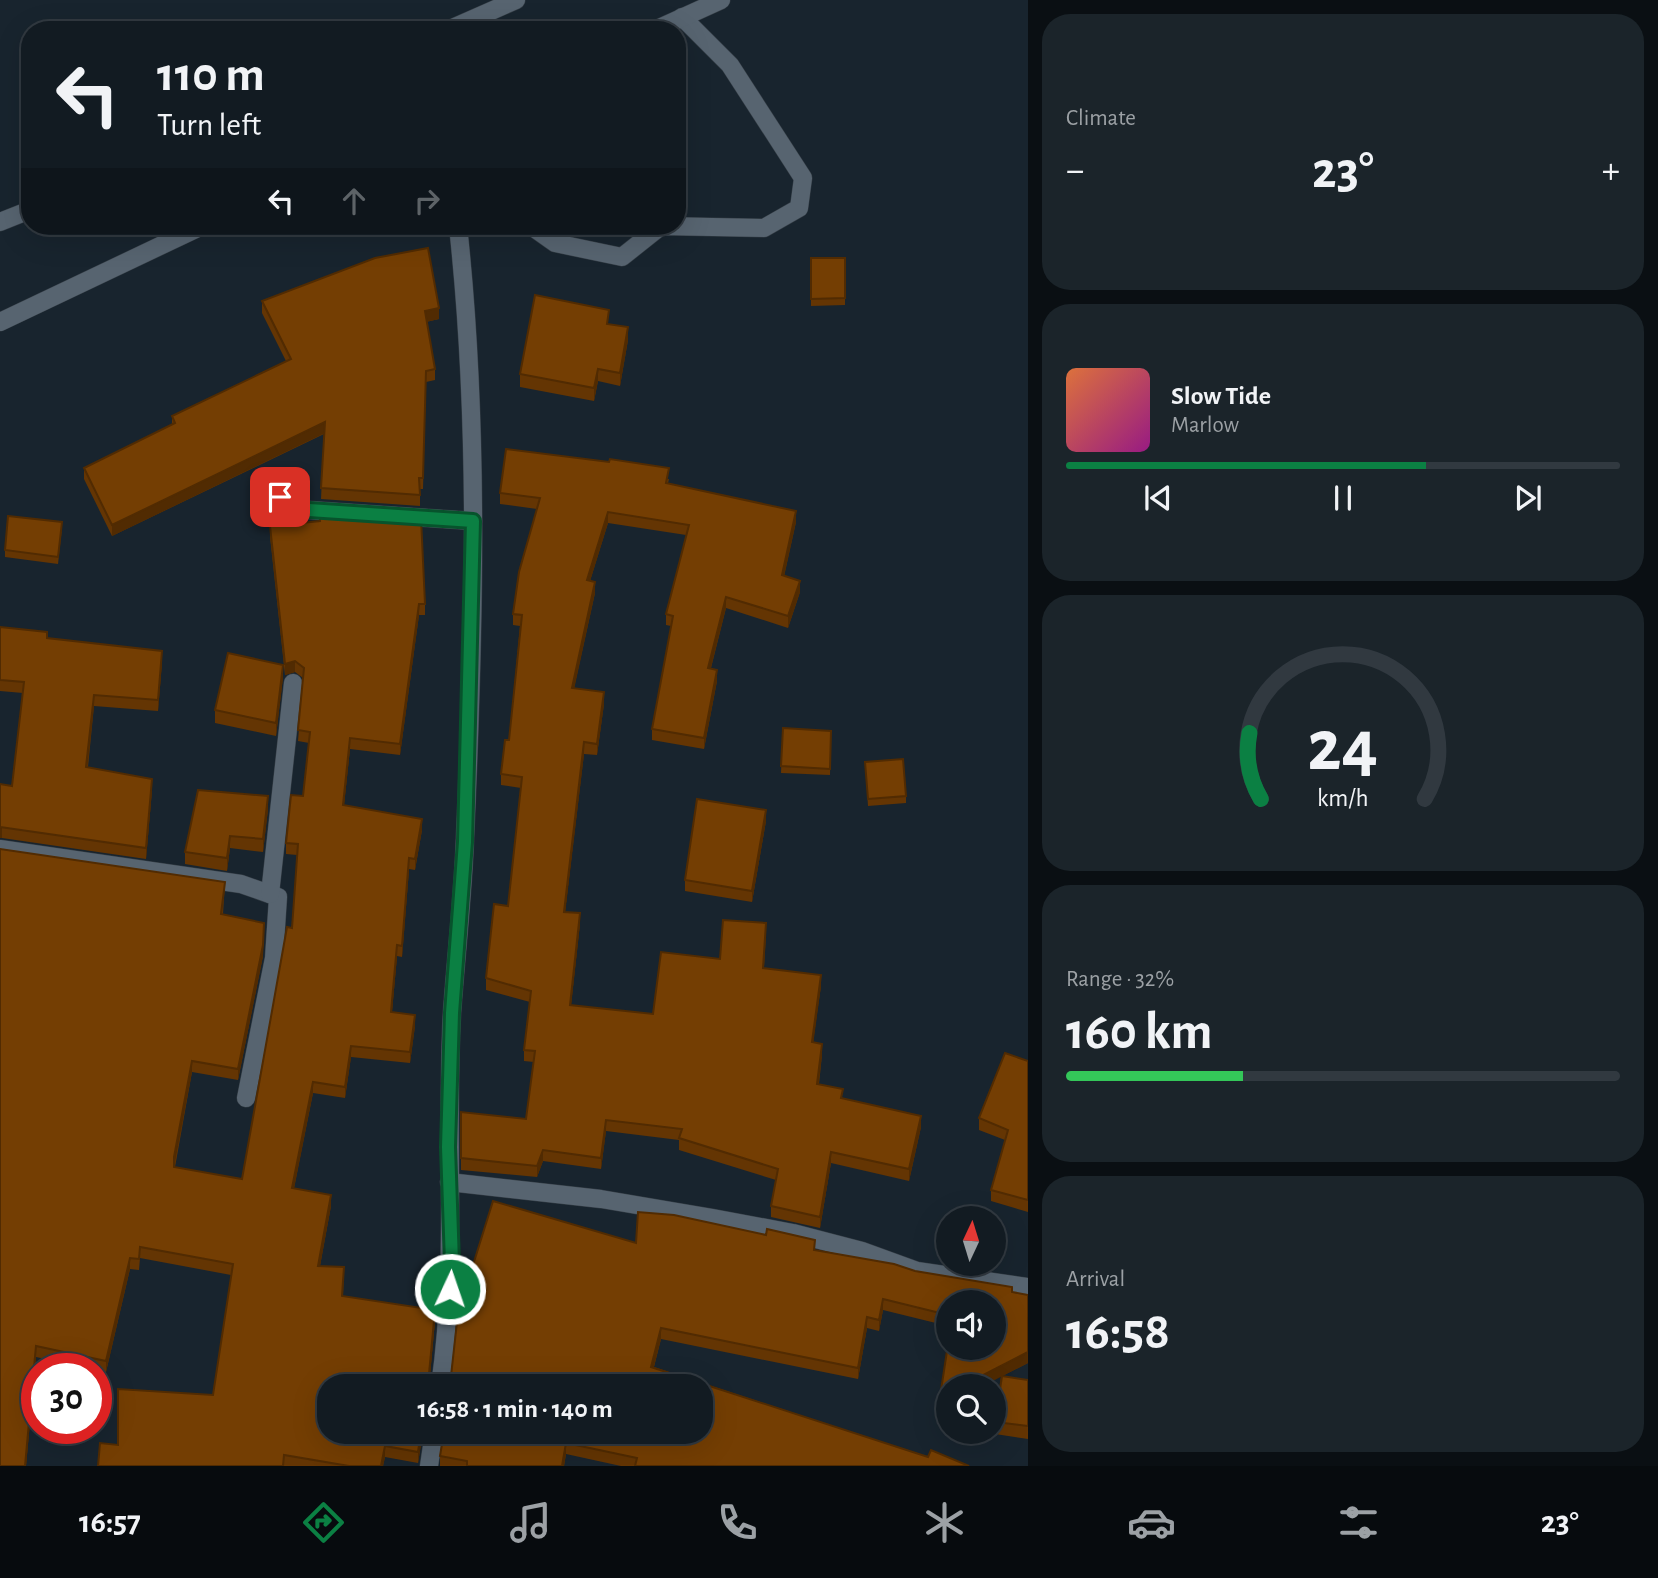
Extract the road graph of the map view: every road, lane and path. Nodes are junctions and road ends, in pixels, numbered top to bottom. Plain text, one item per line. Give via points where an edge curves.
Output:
1 (516, 0) edge
2 (721, 0) edge
3 (682, 17) junction
4 (468, 21) edge
5 (674, 21) edge
6 (686, 21) edge
7 (686, 21) edge
8 (21, 214) edge
9 (0, 222) edge
10 (686, 226) edge
11 (183, 235) edge
12 (459, 235) edge
13 (544, 235) edge
14 (650, 235) edge
15 (0, 322) edge
16 (267, 486) dead end
17 (473, 521) junction
18 (293, 683) edge
19 (0, 849) edge
20 (270, 894) junction
21 (246, 1098) dead end
22 (449, 1182) junction
23 (1028, 1287) edge
24 (441, 1374) edge
25 (432, 1444) edge
26 (429, 1466) edge

1 - 4 street
2 - 3 street
3 - 5 street
3 - 6 street
7 - 10 street via 730,65 803,178 799,208 764,228
8 - 9 street
11 - 15 street
12 - 17 street via 468,324
13 - 14 street via 555,243 622,257
16 - 17 street via 294,509
17 - 22 street via 465,842 452,1013
18 - 20 street
19 - 20 street via 241,884
20 - 21 street via 278,897 279,916
22 - 23 street via 601,1199 780,1230 917,1271
22 - 24 street via 452,1263
25 - 26 street

